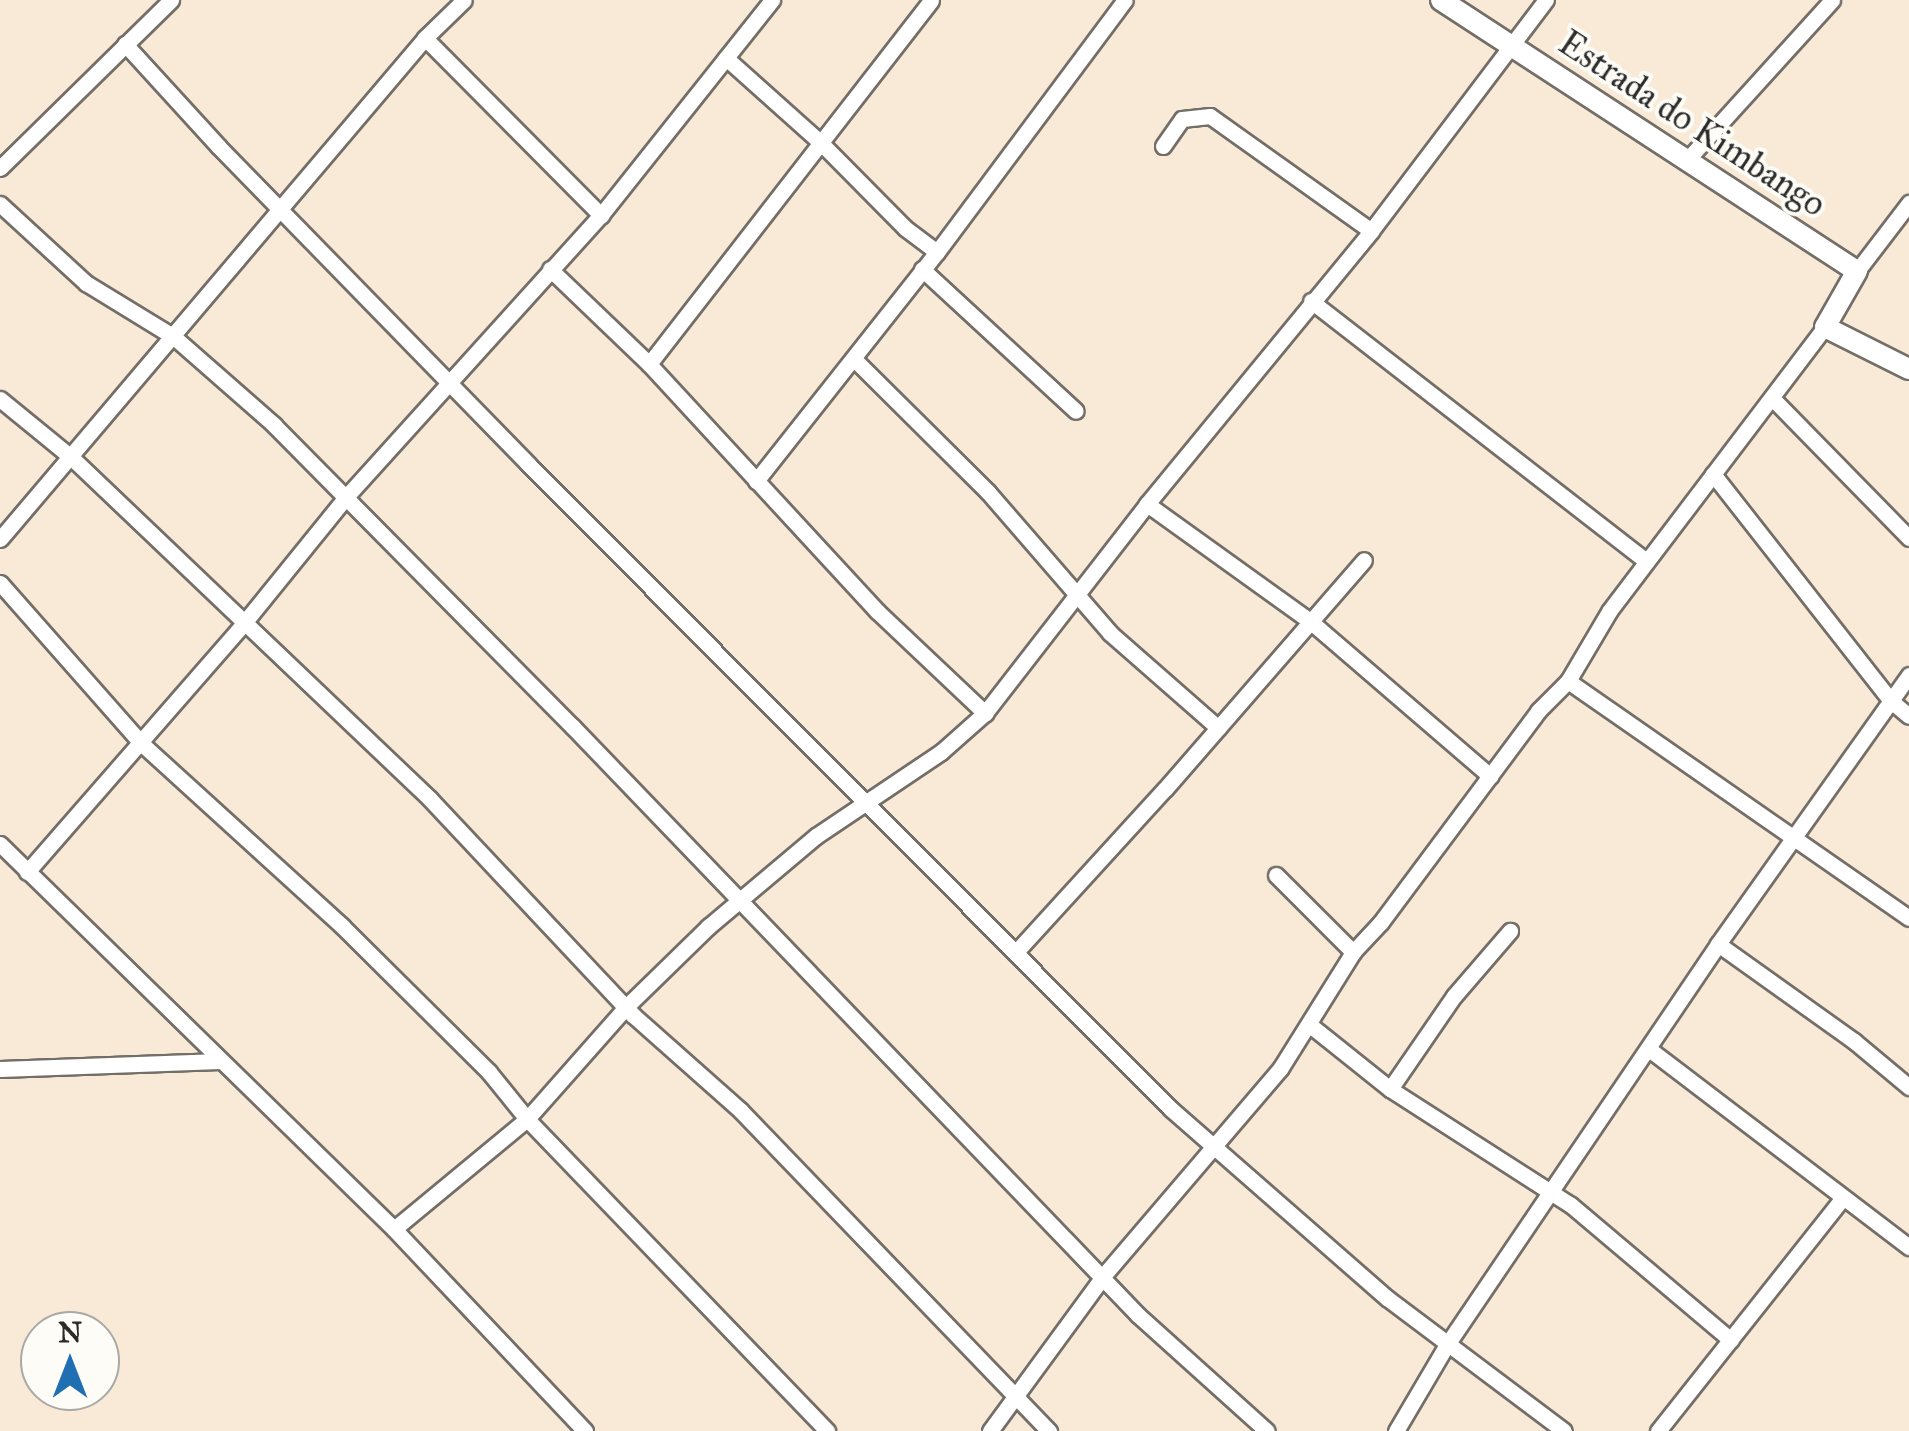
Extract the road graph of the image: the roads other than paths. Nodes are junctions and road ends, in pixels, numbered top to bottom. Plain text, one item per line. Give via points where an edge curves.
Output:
1 (171, 0) edge
2 (464, 0) edge
3 (772, 0) edge
4 (930, 0) edge
5 (1125, 0) edge
6 (1441, 0) edge
7 (1546, 0) edge
8 (1832, 0) edge
9 (425, 38) junction
10 (124, 44) junction
11 (1512, 44) junction
12 (726, 58) junction
13 (820, 142) junction
14 (1162, 146) dead end
15 (1687, 160) junction
16 (0, 168) edge
17 (1909, 203) edge
18 (0, 204) edge
19 (279, 208) junction
20 (601, 215) junction
21 (1370, 231) junction
22 (937, 252) junction
23 (550, 268) junction
24 (922, 269) junction
25 (1857, 271) junction
26 (1311, 301) junction
27 (1825, 328) junction
28 (174, 337) junction
29 (854, 358) junction
30 (649, 364) junction
31 (1909, 369) edge
32 (449, 379) junction
33 (0, 398) edge
34 (1774, 400) junction
35 (1076, 410) dead end
36 (72, 458) junction
37 (1713, 474) junction
38 (756, 481) junction
39 (346, 497) junction
40 (1146, 504) junction
41 (1909, 538) edge
42 (0, 539) edge
43 (1364, 560) dead end
44 (1646, 560) junction
45 (0, 583) edge
46 (1077, 594) junction
47 (1310, 621) junction
48 (244, 622) junction
49 (1909, 675) edge
50 (1568, 681) junction
51 (1891, 701) junction
52 (984, 714) junction
53 (1909, 716) edge
54 (1218, 728) junction
55 (141, 743) junction
56 (1490, 776) junction
57 (867, 800) junction
58 (1793, 838) junction
59 (0, 844) edge
60 (27, 872) junction
61 (1276, 875) dead end
62 (740, 899) junction
63 (1909, 918) edge
64 (1510, 930) dead end
65 (1718, 944) junction
66 (1353, 952) junction
67 (1015, 953) junction
68 (626, 1007) junction
69 (1310, 1025) junction
70 (1649, 1049) junction
71 (220, 1061) junction
72 (0, 1069) edge
73 (1909, 1087) edge
74 (1390, 1088) junction
75 (526, 1119) junction
76 (1214, 1145) junction
77 (1552, 1192) junction
78 (1842, 1200) junction
79 (394, 1229) junction
80 (1909, 1247) edge
81 (1104, 1275) junction
82 (1731, 1340) junction
83 (1446, 1346) junction
84 (1016, 1398) junction
85 (585, 1431) edge
86 (827, 1431) edge
87 (990, 1431) edge
88 (1049, 1431) edge
89 (1267, 1431) edge
90 (1396, 1431) edge
91 (1564, 1431) edge
92 (1658, 1431) edge

1 - 10 street
2 - 9 street
3 - 12 street
4 - 13 street
5 - 22 street
6 - 11 street, Estrada do Kimbango
7 - 11 street
8 - 15 street
9 - 19 street
9 - 20 street
10 - 16 street
10 - 19 street
11 - 15 street, Estrada do Kimbango
11 - 21 street
12 - 13 street
12 - 20 street
13 - 22 street via 904,228
13 - 30 street
14 - 21 street via 1182,119 1210,116
15 - 25 street, Estrada do Kimbango
17 - 25 street
18 - 28 street via 86,283
19 - 28 street
19 - 32 street
20 - 23 street
21 - 26 street
22 - 24 street
23 - 30 street
23 - 32 street
24 - 29 street
24 - 35 street
25 - 27 street
26 - 40 street
26 - 44 street
27 - 31 street
27 - 34 street
28 - 36 street
28 - 39 street
29 - 38 street
29 - 46 street via 944,445
30 - 38 street
32 - 39 street
32 - 57 street
33 - 36 street
34 - 37 street
34 - 41 street
36 - 42 street
36 - 48 street
37 - 44 street
37 - 51 street
38 - 52 street
39 - 48 street
39 - 62 street
40 - 46 street
40 - 47 street
43 - 47 street
44 - 50 street
45 - 55 street
46 - 52 street
46 - 54 street via 1136,659
47 - 54 street
47 - 56 street
48 - 55 street
48 - 68 street via 430,799
49 - 51 street
50 - 56 street
50 - 58 street
51 - 53 street
51 - 58 street
52 - 57 street via 941,752
54 - 67 street
55 - 60 street
55 - 75 street via 342,926 489,1072
56 - 66 street
57 - 62 street
57 - 67 street
58 - 63 street
58 - 65 street
59 - 60 street
60 - 71 street
61 - 66 street
62 - 68 street
62 - 81 street
64 - 74 street
65 - 70 street
65 - 73 street
66 - 69 street
67 - 76 street
68 - 75 street
68 - 84 street via 740,1110
69 - 74 street
69 - 76 street
70 - 77 street
70 - 78 street
71 - 72 street
71 - 79 street
74 - 77 street
75 - 79 street
75 - 86 street
76 - 81 street
76 - 83 street
77 - 82 street
77 - 83 street
78 - 80 street
78 - 82 street
79 - 85 street
81 - 84 street
81 - 89 street via 1138,1315
82 - 92 street
83 - 90 street
83 - 91 street
84 - 87 street
84 - 88 street

